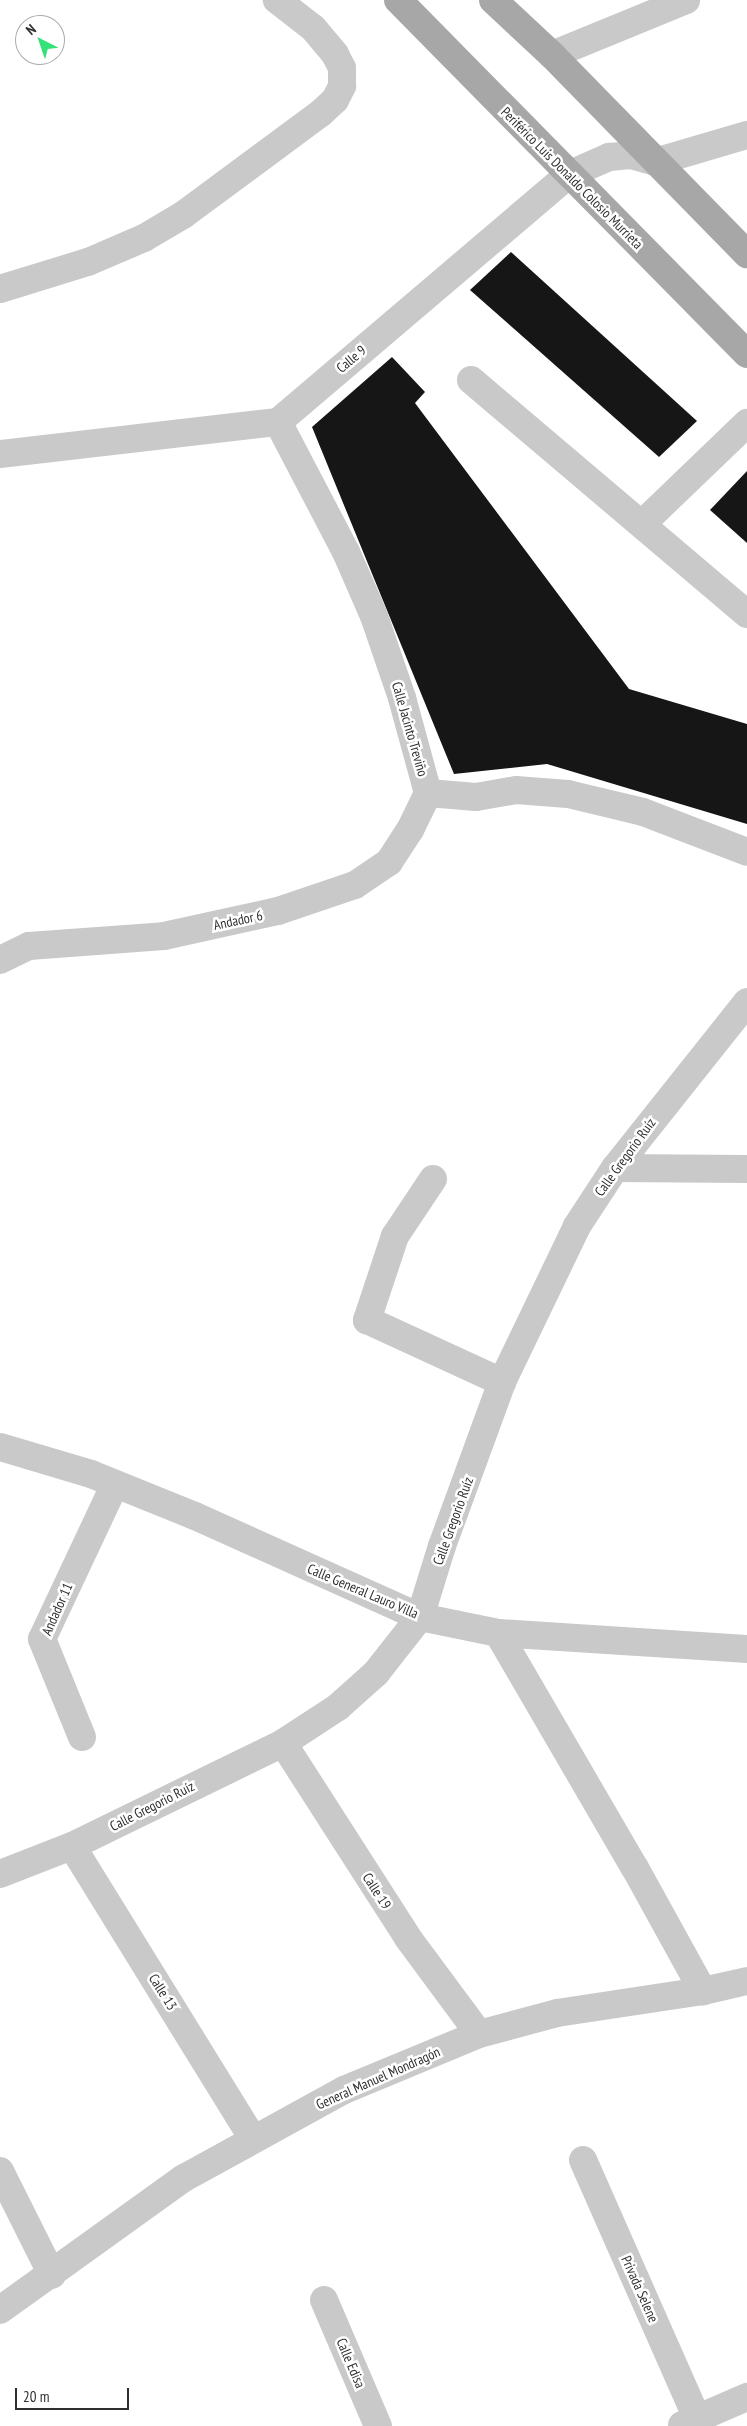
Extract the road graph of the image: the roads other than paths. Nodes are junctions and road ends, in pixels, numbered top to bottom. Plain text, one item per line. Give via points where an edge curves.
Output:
1 (277, 0) edge
2 (398, 0) edge
3 (493, 0) edge
4 (686, 0) edge
5 (552, 55) junction
6 (747, 135) edge
7 (655, 162) junction
8 (568, 175) junction
9 (747, 254) edge
10 (0, 289) edge
11 (747, 354) edge
12 (471, 380) dead end
13 (278, 422) junction
14 (747, 423) edge
15 (0, 454) edge
16 (642, 524) junction
17 (747, 614) edge
18 (428, 793) junction
19 (747, 852) edge
20 (0, 960) edge
21 (747, 1002) edge
22 (615, 1168) junction
23 (747, 1169) edge
24 (433, 1179) dead end
25 (502, 1382) junction
26 (0, 1447) edge
27 (115, 1484) junction
28 (420, 1617) junction
29 (498, 1633) junction
30 (747, 1650) edge
31 (82, 1737) dead end
32 (283, 1743) junction
33 (72, 1846) junction
34 (0, 1874) edge
35 (747, 1981) edge
36 (702, 1991) junction
37 (478, 2034) junction
38 (253, 2139) junction
39 (583, 2160) dead end
40 (0, 2171) edge
41 (52, 2274) junction
42 (324, 2300) dead end
43 (0, 2310) edge
44 (747, 2397) edge
45 (689, 2422) edge
46 (378, 2426) edge

1 - 10 street via 314,28 336,54 342,68 342,86 335,100 183,215 144,238 88,262
2 - 8 main road, Periférico Luis Donaldo Colosio Murrieta
3 - 5 main road
4 - 5 street
5 - 7 main road
6 - 7 street
7 - 8 street, Calle 9 via 631,155 609,157
7 - 9 main road
8 - 11 main road, Periférico Luis Donaldo Colosio Murrieta
8 - 13 street, Calle 9
12 - 16 street
13 - 15 street
13 - 18 street, Calle Jacinto Treviño via 346,552 374,616 402,698
14 - 16 street
16 - 17 street
18 - 19 street, Calle Jacinto Treviño via 476,797 516,790 568,794 643,812
18 - 20 street, Andador 6 via 410,830 389,862 355,885 278,911 174,934 29,946
21 - 22 street, Calle Gregorio Ruíz
22 - 23 street
22 - 25 street, Calle Gregorio Ruíz via 577,1226
24 - 25 street via 395,1236 368,1320
25 - 28 street, Calle Gregorio Ruíz via 442,1546
26 - 27 street, Calle General Lauro Villa
27 - 28 street, Calle General Lauro Villa
27 - 31 street, Andador 11 via 42,1639
28 - 29 street, Calle General Lauro Villa
28 - 32 street, Calle Gregorio Ruíz via 370,1678 338,1708
29 - 30 street, Calle General Lauro Villa
29 - 36 street via 635,1868
32 - 33 street, Calle Gregorio Ruíz
32 - 37 street, Calle 19 via 408,1938
33 - 34 street, Calle Gregorio Ruíz
33 - 38 street, Calle 13
35 - 36 street, General Manuel Mondragón
36 - 37 street, General Manuel Mondragón via 557,2013
37 - 38 street, General Manuel Mondragón via 344,2090
38 - 41 street, General Manuel Mondragón via 184,2178
39 - 45 street, Privada Selene
40 - 41 street
41 - 43 street, General Manuel Mondragón
42 - 46 street, Calle Edisa
44 - 45 street

